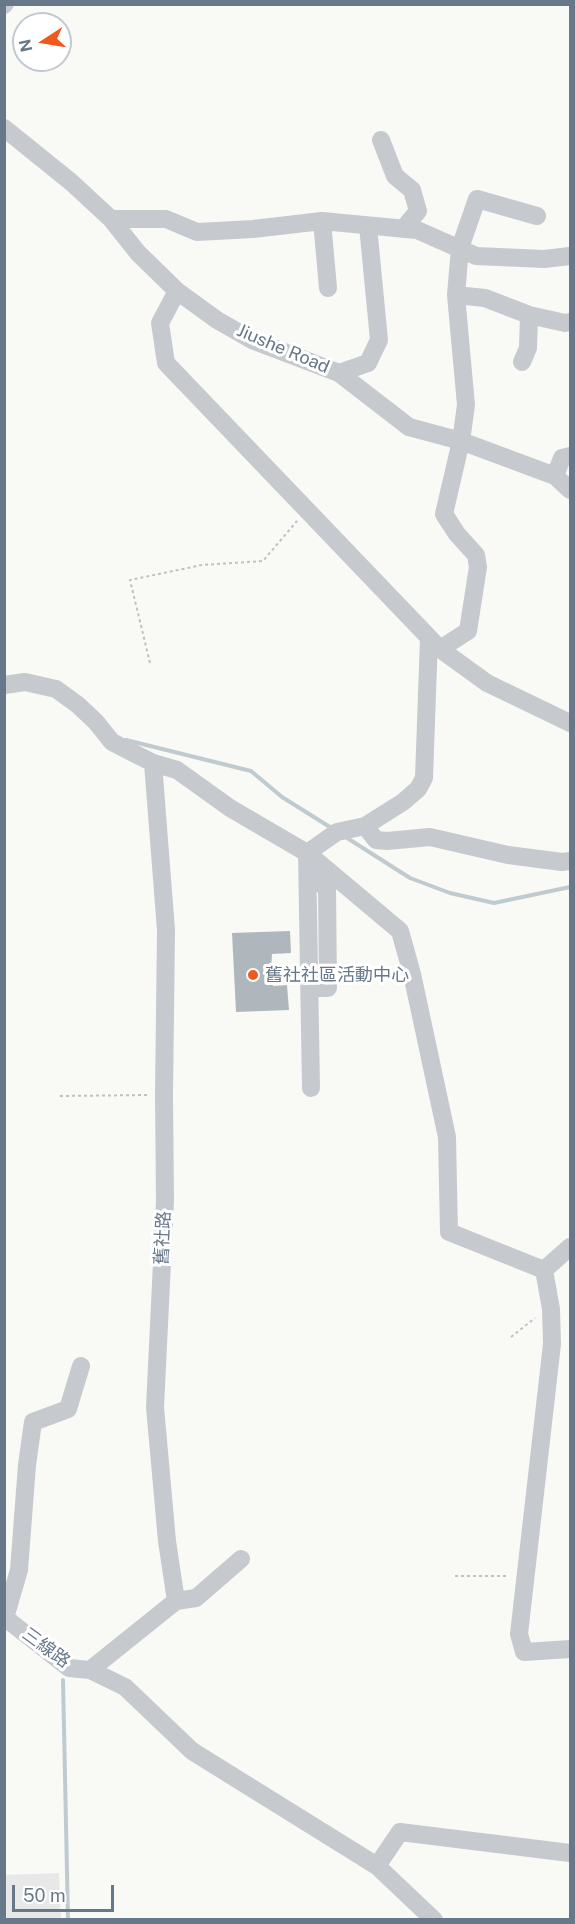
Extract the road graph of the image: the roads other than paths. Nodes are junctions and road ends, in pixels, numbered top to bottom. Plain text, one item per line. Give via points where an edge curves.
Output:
1 (4, 128) edge
2 (381, 140) dead end
3 (537, 216) dead end
4 (111, 219) junction
5 (322, 221) junction
6 (368, 226) junction
7 (403, 229) junction
8 (460, 248) junction
9 (570, 256) edge
10 (328, 288) dead end
11 (177, 291) junction
12 (456, 294) junction
13 (529, 315) junction
14 (570, 322) edge
15 (522, 362) dead end
16 (339, 373) junction
17 (461, 441) junction
18 (570, 456) edge
19 (555, 476) junction
20 (570, 490) edge
21 (434, 644) junction
22 (4, 685) edge
23 (570, 723) edge
24 (153, 763) junction
25 (365, 826) junction
26 (307, 852) junction
27 (570, 861) edge
28 (311, 1088) dead end
29 (570, 1247) edge
30 (544, 1270) junction
31 (81, 1366) dead end
32 (241, 1559) dead end
33 (176, 1601) junction
34 (5, 1618) edge
35 (570, 1649) edge
36 (90, 1670) junction
37 (570, 1853) edge
38 (377, 1866) junction
39 (434, 1920) edge

1 - 4 street, Jiushe Road
2 - 7 street via 395,176 412,190 418,211
3 - 8 street via 477,199
4 - 5 street via 166,219 197,232
4 - 11 street, Jiushe Road
5 - 6 street
5 - 10 street
6 - 7 street
6 - 16 street via 379,340 368,363
7 - 8 street via 417,230
8 - 9 street via 476,256
8 - 12 street
11 - 16 street, Jiushe Road via 252,340
11 - 21 street via 160,323 166,363
12 - 13 street via 485,298
12 - 17 street via 466,405
13 - 14 street
13 - 15 street via 528,348
16 - 17 street, Jiushe Road via 408,427
17 - 19 street, Jiushe Road
17 - 21 street via 444,514 476,555 478,567 468,630
18 - 19 street via 562,458
19 - 20 street, Jiushe Road
21 - 23 street via 487,683
21 - 25 street via 424,778 403,802
22 - 24 street via 25,682 56,689 96,722 112,742
24 - 26 street via 177,770 230,808
24 - 33 street, 舊社路 via 166,930 165,1201 155,1407
25 - 26 street via 337,832
25 - 27 street via 376,840 430,837 508,855
26 - 28 street via 308,875 327,888 328,988 309,988
26 - 30 street via 400,931 447,1137 449,1232
29 - 30 street
30 - 35 street via 552,1344 519,1634 524,1652
31 - 34 street via 68,1409 33,1422 19,1570
32 - 33 street via 196,1598
33 - 36 street
34 - 36 street, 三線路 via 69,1668
36 - 38 street, 三線路 via 125,1688 192,1751
37 - 38 street via 400,1833
38 - 39 street, 三線路

